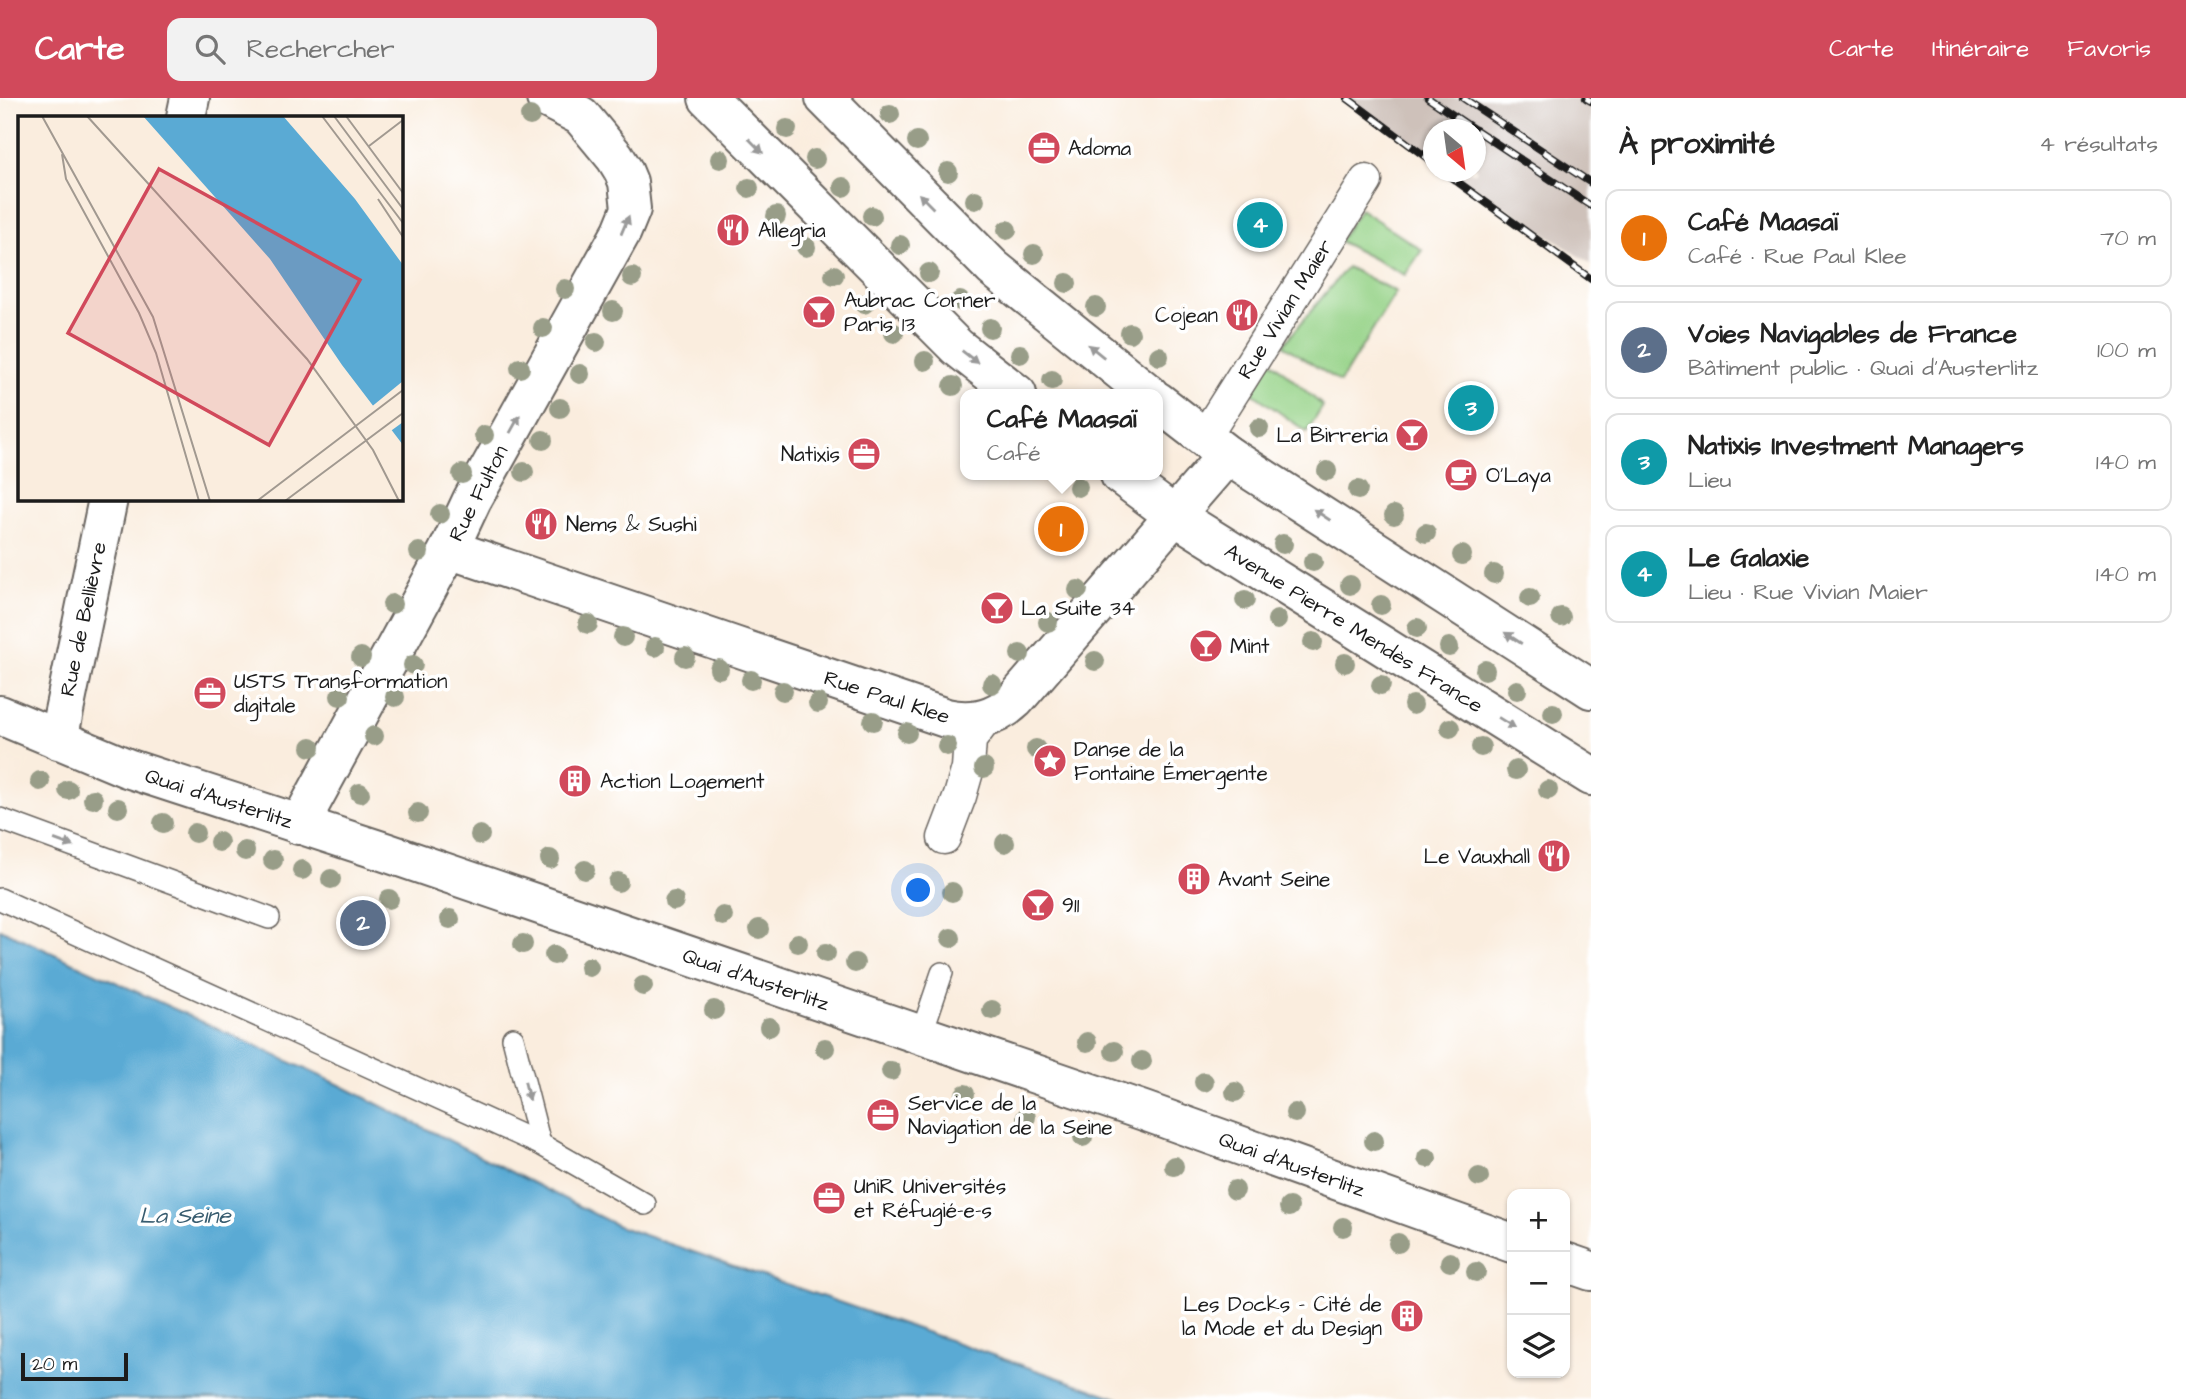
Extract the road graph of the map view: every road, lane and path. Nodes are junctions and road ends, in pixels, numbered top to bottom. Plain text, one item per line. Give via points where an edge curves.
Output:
1 (190, 98) edge
2 (546, 98) edge
3 (708, 98) edge
4 (825, 98) edge
5 (186, 116) edge
6 (1366, 181) dead end
7 (1011, 389) edge
8 (1143, 389) edge
9 (1163, 406) edge
10 (1216, 447) junction
11 (1127, 480) edge
12 (108, 500) edge
13 (1175, 516) junction
14 (449, 550) junction
15 (1591, 689) edge
16 (0, 715) edge
17 (988, 716) junction
18 (58, 740) junction
19 (1591, 776) edge
20 (0, 819) edge
21 (299, 825) junction
22 (944, 838) dead end
23 (0, 898) edge
24 (269, 918) dead end
25 (942, 973) dead end
26 (921, 1035) junction
27 (513, 1038) dead end
28 (540, 1144) junction
29 (645, 1204) dead end
30 (1507, 1241) edge
31 (1570, 1264) edge
32 (1591, 1271) edge

1 - 5 street
14 -> 2 street, Rue Fulton via 472,499 631,209 628,182 615,158 581,116
3 -> 7 street via 957,347
8 -> 4 street via 993,268
6 - 10 street, Rue Vivian Maier
9 - 10 street
10 - 13 street, Rue Paul Klee
15 -> 10 street
11 - 13 street, Avenue Pierre Mendès France
12 - 18 street, Rue de Bellièvre
13 - 17 street, Rue Paul Klee via 1016,699
13 -> 19 street, Avenue Pierre Mendès France
14 - 17 street, Rue Paul Klee via 946,718 972,721
14 - 21 street, Rue Fulton
16 - 18 street, Quai d'Austerlitz
17 - 22 street via 970,740 968,768
18 - 21 street, Quai d'Austerlitz
20 -> 24 lane
21 - 26 street, Quai d'Austerlitz
23 - 28 lane
25 - 26 lane
26 - 30 street, Quai d'Austerlitz
27 -> 28 lane
28 - 29 lane
31 - 32 street

